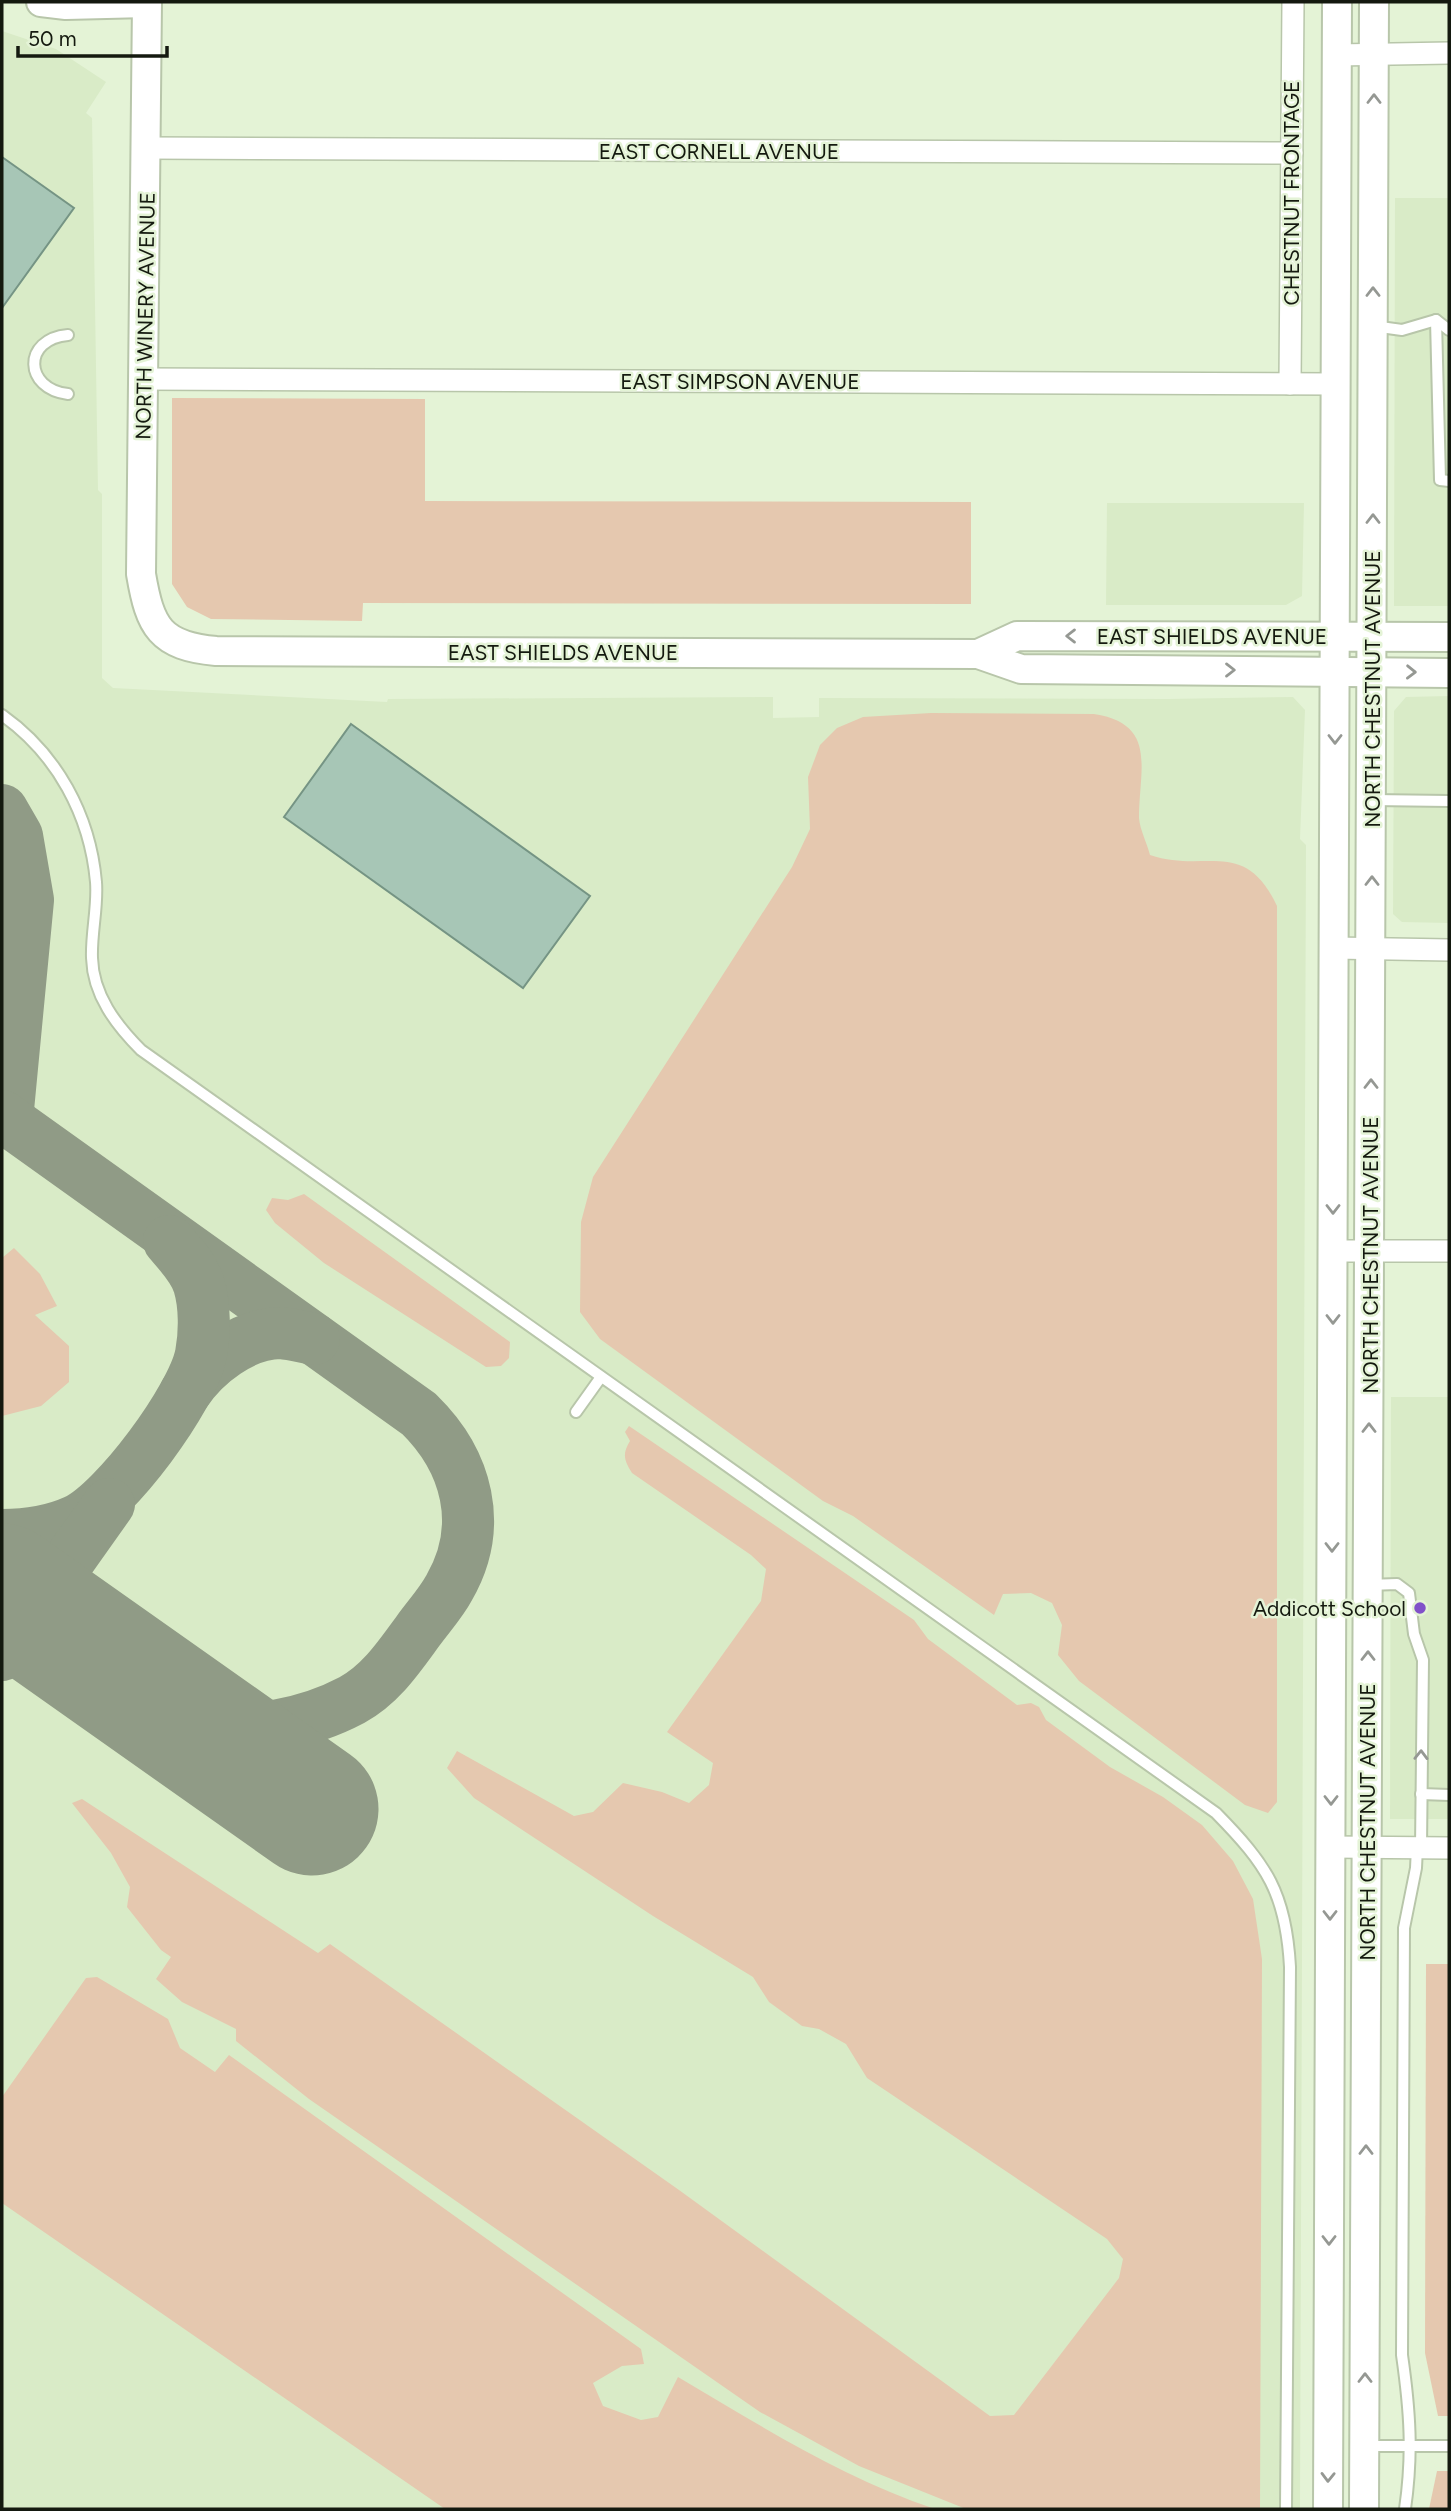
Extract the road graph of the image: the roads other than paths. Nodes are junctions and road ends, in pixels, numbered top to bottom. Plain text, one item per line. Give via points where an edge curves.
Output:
1 (41, 2) edge
2 (1293, 2) edge
3 (1337, 2) edge
4 (1374, 2) edge
5 (147, 3) edge
6 (1449, 53) edge
7 (1374, 54) junction
8 (1337, 55) junction
9 (1338, 144) junction
10 (147, 148) junction
11 (1292, 153) junction
12 (1436, 320) junction
13 (1373, 326) junction
14 (1449, 330) edge
15 (68, 335) dead end
16 (144, 379) junction
17 (1290, 384) junction
18 (1337, 384) junction
19 (68, 394) dead end
20 (1449, 481) edge
21 (156, 627) joint
22 (1335, 636) junction
23 (1373, 636) junction
24 (1449, 637) edge
25 (978, 654) junction
26 (1335, 671) junction
27 (1372, 672) junction
28 (1449, 673) edge
29 (2, 715) edge
30 (1372, 800) junction
31 (1449, 801) edge
32 (1335, 948) junction
33 (1372, 949) junction
34 (1449, 950) edge
35 (1370, 1250) junction
36 (1333, 1251) junction
37 (1449, 1251) edge
38 (601, 1377) junction
39 (576, 1412) dead end
40 (1368, 1585) junction
41 (1421, 1794) junction
42 (1449, 1795) edge
43 (1330, 1847) junction
44 (1367, 1847) junction
45 (1419, 1847) junction
46 (1449, 1848) edge
47 (1328, 2446) junction
48 (1364, 2446) junction
49 (1412, 2446) junction
50 (1449, 2446) edge
51 (1286, 2509) edge
52 (1328, 2509) edge
53 (1364, 2509) edge
54 (1405, 2509) edge

1 - 5 main road
2 - 11 street, CHESTNUT FRONTAGE
3 - 8 main road, NORTH CHESTNUT AVENUE
4 - 7 main road, NORTH CHESTNUT AVENUE
5 - 10 main road, NORTH WINERY AVENUE
6 - 7 street
7 - 8 street
13 -> 7 main road, NORTH CHESTNUT AVENUE
8 - 9 main road, NORTH CHESTNUT AVENUE
9 - 13 main road via 1354,219 1353,313 1362,326
9 - 18 main road, NORTH CHESTNUT AVENUE
10 - 11 street, EAST CORNELL AVENUE
10 - 16 main road, NORTH WINERY AVENUE
11 - 17 street, CHESTNUT FRONTAGE
12 - 13 lane via 1402,330
12 - 14 lane
12 - 20 lane via 1440,480
23 -> 13 main road, NORTH CHESTNUT AVENUE
15 - 19 lane via 52,336 38,346 33,362 36,376 48,388
16 - 17 street, EAST SIMPSON AVENUE
16 - 21 main road, NORTH WINERY AVENUE via 141,574
17 - 18 street, EAST SIMPSON AVENUE
18 - 22 main road, NORTH CHESTNUT AVENUE
21 - 25 main road, EAST SHIELDS AVENUE via 178,645 216,651
22 - 23 main road, EAST SHIELDS AVENUE
22 -> 25 main road, EAST SHIELDS AVENUE via 1017,636
22 - 26 main road, NORTH CHESTNUT AVENUE
23 - 24 main road, EAST SHIELDS AVENUE
23 - 27 main road, NORTH CHESTNUT AVENUE
25 -> 26 main road, EAST SHIELDS AVENUE via 1021,669
26 - 27 main road, EAST SHIELDS AVENUE
26 -> 32 main road, NORTH CHESTNUT AVENUE
27 -> 28 main road, EAST SHIELDS AVENUE
27 - 30 main road, NORTH CHESTNUT AVENUE
29 - 38 lane via 46,754 77,807 96,883 92,959 98,991 117,1027 141,1050
30 - 31 lane
33 -> 30 main road, NORTH CHESTNUT AVENUE
32 - 33 street
32 -> 36 main road, NORTH CHESTNUT AVENUE
33 - 34 street
35 -> 33 main road, NORTH CHESTNUT AVENUE
35 - 36 street
35 - 37 street
40 -> 35 main road, NORTH CHESTNUT AVENUE
36 -> 43 main road, NORTH CHESTNUT AVENUE
38 - 39 lane
38 - 51 lane via 1216,1813 1246,1843 1270,1877 1280,1898 1290,1967
41 -> 40 lane via 1423,1660 1409,1593 1397,1584
44 -> 40 main road, NORTH CHESTNUT AVENUE
41 - 42 lane
41 - 45 lane
43 - 44 street
43 -> 47 main road, NORTH CHESTNUT AVENUE
44 - 45 street
48 -> 44 main road, NORTH CHESTNUT AVENUE
45 - 46 street
45 - 49 lane via 1404,1941 1402,2355
47 - 48 main road
47 -> 52 main road, NORTH CHESTNUT AVENUE
48 - 49 lane
48 - 53 main road, NORTH CHESTNUT AVENUE
49 - 50 lane
49 - 54 lane

